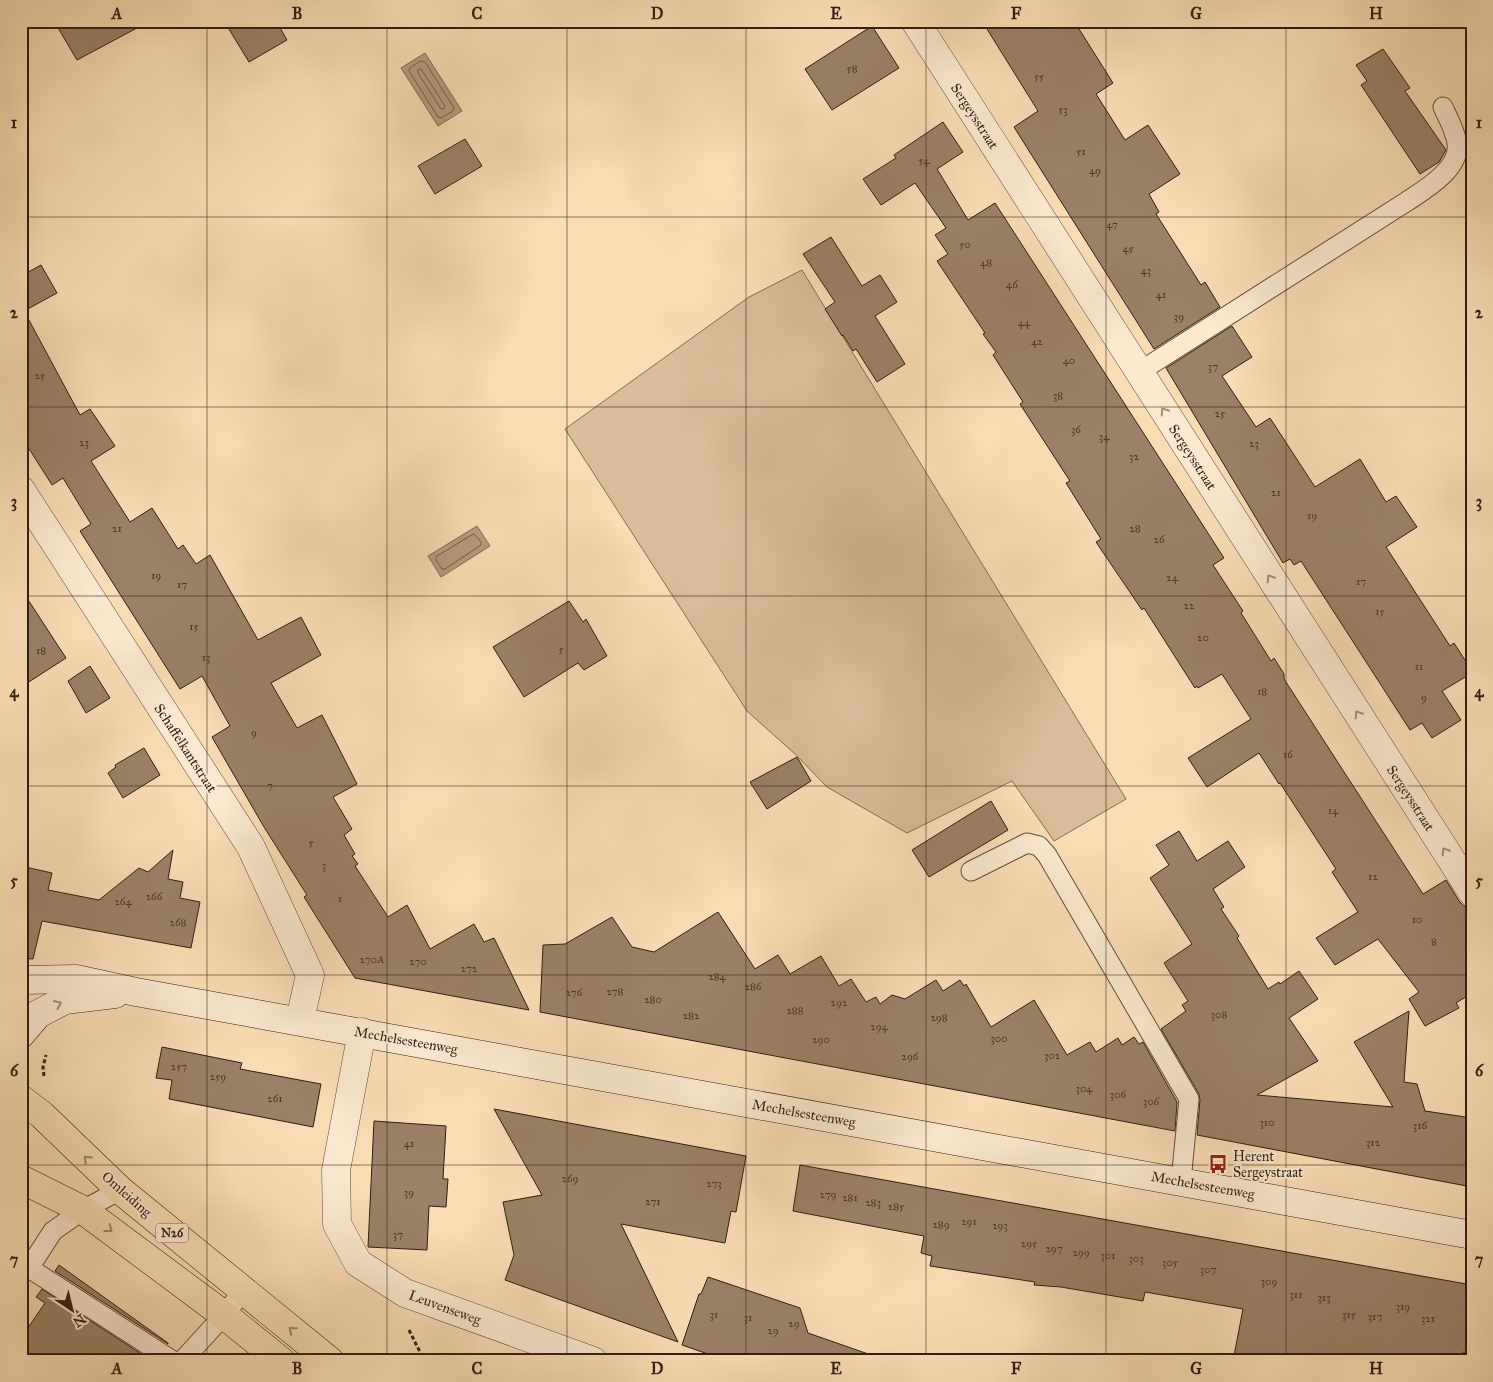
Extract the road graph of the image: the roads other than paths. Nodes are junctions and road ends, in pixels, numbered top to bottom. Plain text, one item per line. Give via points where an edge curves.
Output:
1 (915, 21) edge
2 (1443, 107) dead end
3 (1139, 372) junction
4 (21, 490) edge
5 (971, 871) dead end
6 (1472, 892) edge
7 (21, 980) edge
8 (136, 992) junction
9 (300, 1020) junction
10 (362, 1032) junction
11 (21, 1034) edge
12 (21, 1099) edge
13 (21, 1179) edge
14 (1181, 1182) junction
15 (120, 1190) junction
16 (83, 1210) junction
17 (1472, 1235) edge
18 (243, 1291) junction
19 (224, 1315) junction
20 (173, 1361) edge
21 (182, 1361) edge
22 (281, 1361) edge
23 (330, 1361) edge
24 (593, 1361) edge

1 - 3 street, Sergeysstraat
2 - 3 lane via 1454,132 1457,152 1443,176
6 -> 3 street, Sergeysstraat
4 - 9 street, Schaffelkantstraat via 250,847 310,975
5 - 14 lane via 1027,843 1039,846 1047,856 1189,1099
7 - 8 street, Mechelsesteenweg via 76,979
8 - 9 street, Mechelsesteenweg
11 -> 8 street, Mechelsesteenweg via 38,1014 65,1000
9 - 10 street, Mechelsesteenweg
10 - 14 street, Mechelsesteenweg
10 - 24 street, Leuvenseweg via 336,1170 337,1224 358,1263 405,1293
15 -> 12 main road, Omleiding / N26
13 - 16 main road, N26
14 - 17 street, Mechelsesteenweg
15 - 16 lane
15 - 18 main road, Omleiding / N26
16 -> 19 main road, N26
16 - 20 lane via 52,1231 29,1268
18 - 19 lane
23 -> 18 main road, Omleiding / N26
19 - 21 lane
19 - 22 main road, N26

